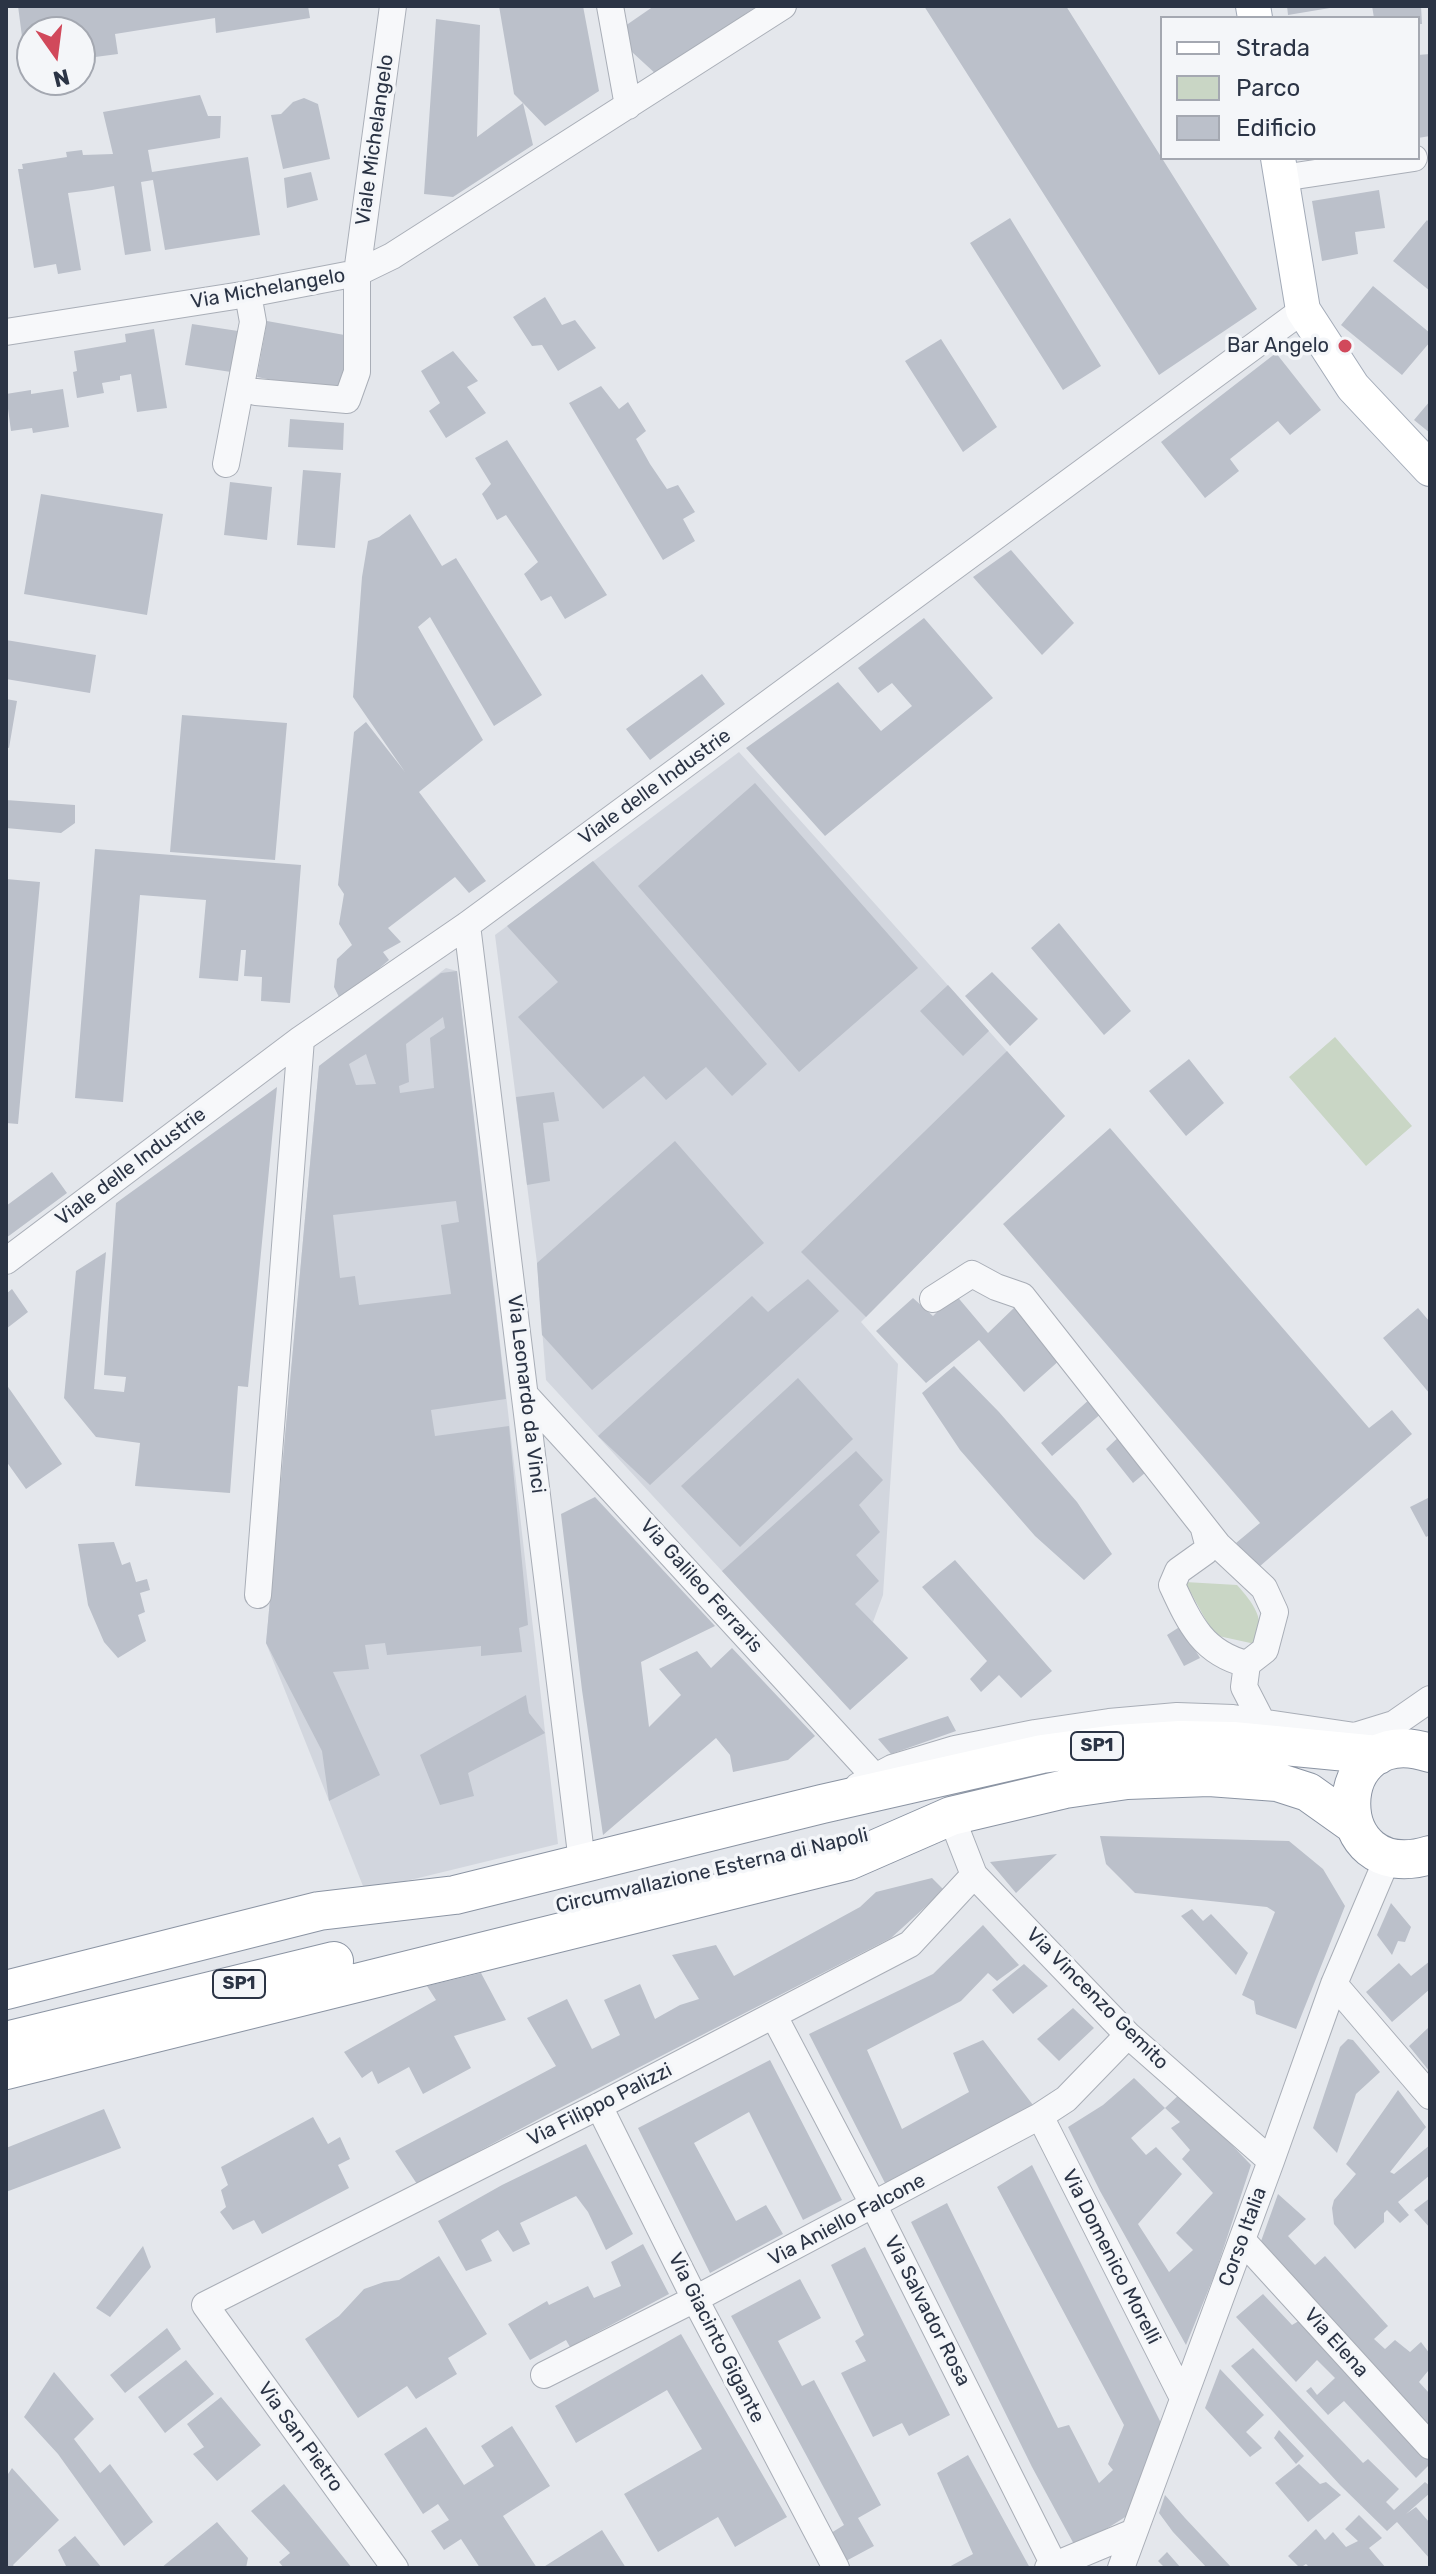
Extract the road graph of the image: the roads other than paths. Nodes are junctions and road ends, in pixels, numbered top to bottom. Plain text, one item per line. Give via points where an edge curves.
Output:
1 (393, 6) edge
2 (610, 6) edge
3 (783, 6) edge
4 (628, 106) junction
5 (1389, 160) edge
6 (1280, 168) edge
7 (357, 273) junction
8 (248, 294) junction
9 (1303, 310) junction
10 (6, 332) edge
11 (256, 392) dead end
12 (226, 464) dead end
13 (1430, 469) edge
14 (467, 925) junction
15 (301, 1039) junction
16 (6, 1261) edge
17 (933, 1299) dead end
18 (526, 1396) junction
19 (1204, 1529) junction
20 (258, 1595) dead end
21 (1247, 1664) junction
22 (1430, 1699) edge
23 (1262, 1722) junction
24 (1428, 1747) edge
25 (1378, 1755) junction
26 (875, 1777) junction
27 (822, 1804) junction
28 (951, 1816) junction
29 (1353, 1824) junction
30 (1430, 1855) edge
31 (1388, 1857) junction
32 (582, 1862) junction
33 (974, 1875) junction
34 (455, 1895) junction
35 (1334, 1984) junction
36 (6, 1990) edge
37 (6, 2011) edge
38 (774, 2016) junction
39 (1128, 2035) junction
40 (6, 2041) edge
41 (6, 2070) edge
42 (1430, 2096) edge
43 (599, 2106) junction
44 (1040, 2116) junction
45 (1271, 2161) junction
46 (874, 2206) junction
47 (1242, 2240) junction
48 (695, 2299) junction
49 (205, 2305) joint
50 (544, 2375) dead end
51 (1183, 2398) junction
52 (1430, 2446) edge
53 (1134, 2532) junction
54 (1051, 2566) edge
55 (395, 2568) edge
56 (836, 2568) edge
57 (1121, 2568) edge

1 - 7 street, Viale Michelangelo
2 - 4 street
3 - 4 street, Via Michelangelo
4 - 7 street, Via Michelangelo
5 - 6 street
6 - 9 main road
7 - 8 street, Via Michelangelo
7 - 11 street, Viale Michelangelo via 357,372 347,400
8 - 10 street, Via Michelangelo
8 - 12 street via 253,322
9 - 13 main road via 1353,387
9 - 14 street, Viale delle Industrie
14 - 15 street, Viale delle Industrie
14 - 18 street, Via Leonardo da Vinci
15 - 16 street, Viale delle Industrie
15 - 20 street
17 - 19 street via 972,1274 1022,1296
18 - 26 street, Via Galileo Ferraris
18 - 32 street, Via Leonardo da Vinci
19 - 21 street via 1264,1588 1275,1612 1265,1650
19 - 21 street via 1206,1551 1178,1571 1172,1585 1208,1646
21 - 23 street via 1244,1687
22 - 23 street via 1394,1724 1355,1736
23 - 26 street via 1177,1716 1109,1722 955,1749
24 - 25 highway, Circumvallazione Esterna di Napoli / SP1 via 1396,1748
25 - 27 highway, Circumvallazione Esterna di Napoli / SP1 via 1233,1741 1116,1744 1042,1754
25 - 29 highway via 1353,1785
26 - 27 street
27 - 32 highway, Circumvallazione Esterna di Napoli
28 - 29 highway via 1065,1789 1209,1777 1277,1782 1308,1792
28 - 33 street, Via Vincenzo Gemito
28 - 40 highway, Circumvallazione Esterna di Napoli / SP1
28 - 41 highway via 848,1861
29 - 31 highway via 1363,1841
30 - 31 highway via 1415,1860
31 - 35 street, Corso Italia
32 - 34 highway, Circumvallazione Esterna di Napoli
33 - 38 street, Via Filippo Palizzi via 910,1944
33 - 39 street, Via Vincenzo Gemito
34 - 36 highway via 319,1911
34 - 37 highway, SP1
35 - 42 street
35 - 45 street, Corso Italia
38 - 43 street, Via Filippo Palizzi
38 - 46 street, Via Salvador Rosa
39 - 44 street, Via Aniello Falcone via 1066,2099
39 - 45 street, Via Vincenzo Gemito
43 - 48 street, Via Giacinto Gigante
43 - 49 street, Via Filippo Palizzi
44 - 46 street, Via Aniello Falcone
44 - 51 street, Via Domenico Morelli
45 - 47 street, Corso Italia
46 - 48 street, Via Aniello Falcone
46 - 54 street, Via Salvador Rosa
47 - 51 street, Corso Italia
47 - 52 street, Via Elena
48 - 50 street, Via Aniello Falcone
48 - 56 street, Via Giacinto Gigante
49 - 55 street, Via San Pietro
51 - 53 street, Corso Italia
53 - 54 street
53 - 57 street, Corso Italia

